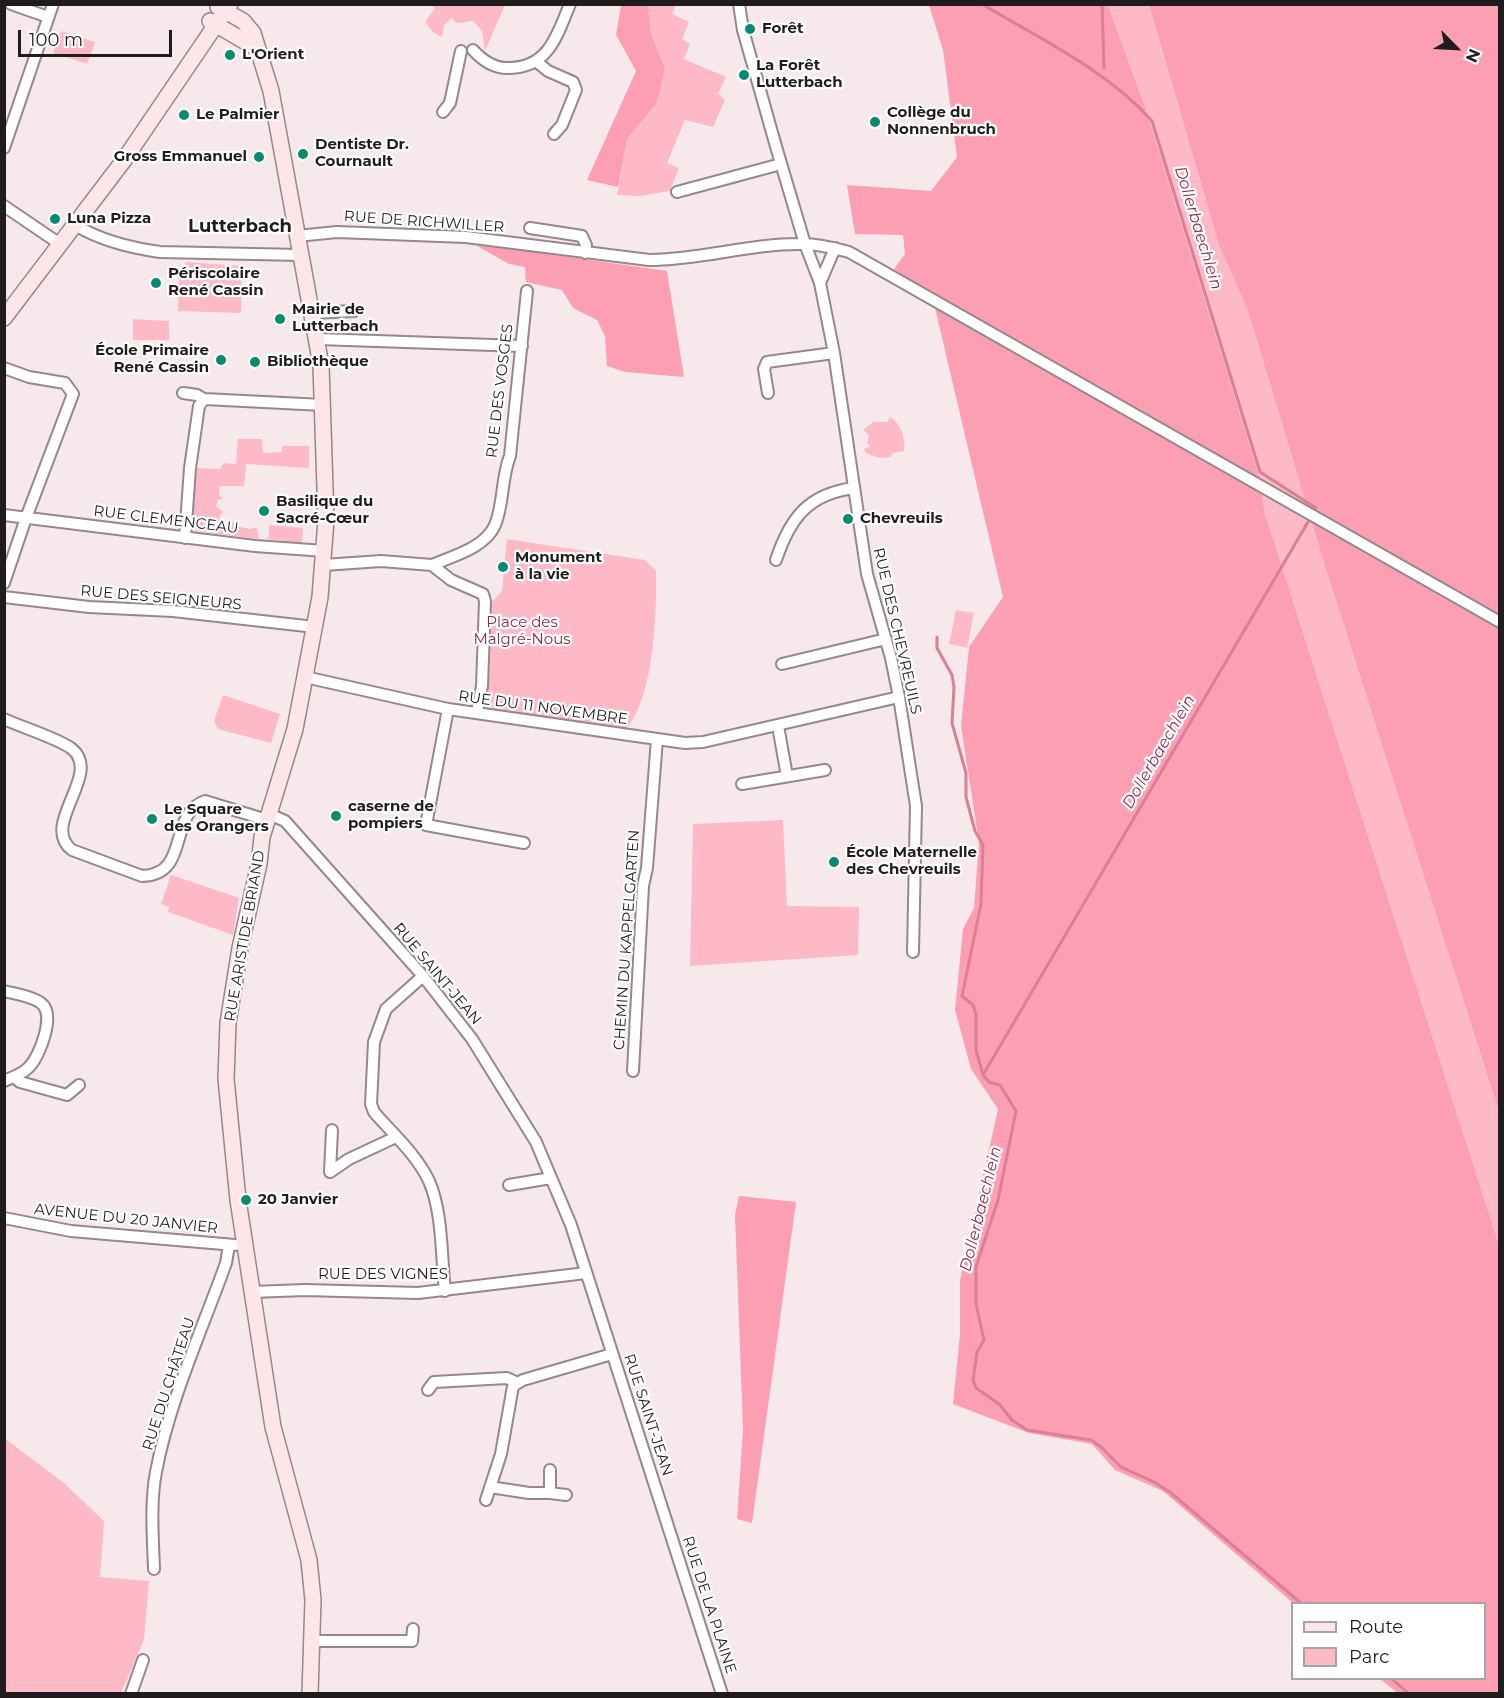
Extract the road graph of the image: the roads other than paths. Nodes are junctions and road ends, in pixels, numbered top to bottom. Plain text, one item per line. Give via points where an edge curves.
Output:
1 (11, 4) edge
2 (52, 4) edge
3 (570, 4) edge
4 (739, 4) edge
5 (223, 7) edge
6 (48, 17) junction
7 (213, 24) junction
8 (256, 48) junction
9 (473, 50) dead end
10 (461, 51) dead end
11 (537, 62) junction
12 (443, 112) dead end
13 (554, 134) dead end
14 (4, 148) edge
15 (781, 164) junction
16 (677, 192) dead end
17 (4, 206) edge
18 (75, 225) junction
19 (530, 228) dead end
20 (297, 236) junction
21 (60, 244) junction
22 (805, 244) junction
23 (835, 248) junction
24 (585, 253) junction
25 (300, 255) junction
26 (820, 283) junction
27 (527, 291) dead end
28 (354, 311) dead end
29 (312, 313) junction
30 (4, 318) edge
31 (318, 339) junction
32 (522, 346) junction
33 (834, 352) junction
34 (4, 368) edge
35 (183, 393) dead end
36 (768, 393) dead end
37 (204, 399) junction
38 (323, 405) junction
39 (854, 488) junction
40 (4, 515) edge
41 (26, 518) junction
42 (184, 538) junction
43 (325, 558) junction
44 (776, 560) dead end
45 (432, 565) junction
46 (4, 583) edge
47 (4, 597) edge
48 (1500, 622) edge
49 (315, 627) junction
50 (886, 639) junction
51 (782, 663) dead end
52 (306, 677) junction
53 (899, 697) junction
54 (448, 710) junction
55 (477, 712) junction
56 (4, 719) edge
57 (778, 726) junction
58 (657, 739) junction
59 (825, 770) dead end
60 (787, 776) junction
61 (742, 784) dead end
62 (268, 817) junction
63 (524, 843) dead end
64 (913, 952) dead end
65 (423, 976) junction
66 (4, 991) edge
67 (633, 1071) dead end
68 (9, 1079) edge
69 (80, 1085) dead end
70 (332, 1130) dead end
71 (396, 1137) junction
72 (332, 1147) junction
73 (349, 1159) junction
74 (551, 1178) junction
75 (509, 1185) dead end
76 (4, 1218) edge
77 (236, 1244) junction
78 (585, 1273) junction
79 (445, 1291) junction
80 (252, 1292) junction
81 (612, 1354) junction
82 (518, 1383) junction
83 (428, 1390) dead end
84 (550, 1470) dead end
85 (490, 1487) junction
86 (550, 1493) junction
87 (566, 1495) dead end
88 (486, 1500) dead end
89 (668, 1526) joint
90 (154, 1569) dead end
91 (413, 1629) dead end
92 (312, 1641) junction
93 (143, 1660) dead end
94 (131, 1694) edge
95 (310, 1694) edge
96 (722, 1694) edge

1 - 6 street
2 - 6 street
3 - 11 street via 553,44
4 - 15 street, RUE DES CHEVREUILS
5 - 7 main road
5 - 8 main road, RUE ARISTIDE BRIAND via 248,25
6 - 14 street
7 - 8 main road
7 - 18 main road via 124,160
8 - 20 main road, RUE ARISTIDE BRIAND via 271,91
9 - 11 street via 501,69 522,68
10 - 12 street via 450,103
11 - 13 street via 573,82 576,90 562,125
15 - 16 street
15 - 22 street, RUE DES CHEVREUILS
17 - 21 street
18 - 21 main road
18 - 25 street via 134,248 160,252
19 - 24 street via 582,236
20 - 24 street, RUE DE RICHWILLER via 337,232 466,237
20 - 25 main road, RUE ARISTIDE BRIAND
21 - 30 main road
22 - 23 street, RUE DE RICHWILLER
22 - 24 street, RUE DE RICHWILLER via 669,260
22 - 26 street, RUE DES CHEVREUILS
23 - 26 street
23 - 48 street, RUE DE RICHWILLER via 867,261
25 - 29 main road, RUE ARISTIDE BRIAND
26 - 33 street, RUE DES CHEVREUILS
27 - 32 street, RUE DES VOSGES
28 - 29 street
29 - 31 main road, RUE ARISTIDE BRIAND
31 - 32 street
31 - 38 main road, RUE ARISTIDE BRIAND
32 - 45 street, RUE DES VOSGES via 510,456 504,469 496,524 473,548
33 - 36 street via 767,362 764,369
33 - 39 street, RUE DES CHEVREUILS
34 - 41 street via 29,378 65,383 71,389 72,398
35 - 37 street
37 - 38 street
37 - 42 street via 199,406 190,468
38 - 43 main road, RUE ARISTIDE BRIAND
39 - 44 street via 822,495 796,516 784,535
39 - 50 street, RUE DES CHEVREUILS via 867,574
40 - 41 street, RUE CLEMENCEAU
41 - 42 street, RUE CLEMENCEAU
41 - 46 street
42 - 43 street, RUE CLEMENCEAU
43 - 45 street, RUE CLEMENCEAU
43 - 49 main road, RUE ARISTIDE BRIAND
45 - 55 street via 451,580 483,594 482,675
47 - 49 street, RUE DES SEIGNEURS
49 - 52 main road, RUE ARISTIDE BRIAND
50 - 51 street
50 - 53 street, RUE DES CHEVREUILS
52 - 54 street, RUE DU 11 NOVEMBRE
52 - 62 main road, RUE ARISTIDE BRIAND via 287,763
53 - 57 street, RUE DU 11 NOVEMBRE
53 - 64 street, RUE DES CHEVREUILS via 916,806
54 - 55 street, RUE DU 11 NOVEMBRE
54 - 63 street via 426,825
55 - 58 street, RUE DU 11 NOVEMBRE
56 - 62 street, RUE SAINT-JEAN via 72,748 80,758 81,773 61,828 66,845 142,876 160,874 169,864 195,804 205,801
57 - 58 street, RUE DU 11 NOVEMBRE via 703,742
57 - 60 street
58 - 67 street, CHEMIN DU KAPPELGARTEN via 642,898
59 - 60 street
60 - 61 street
62 - 65 street, RUE SAINT-JEAN via 285,821
62 - 77 main road, RUE ARISTIDE BRIAND via 228,1023
65 - 71 street via 386,1009 374,1042 371,1104
65 - 74 street, RUE SAINT-JEAN via 504,1088 536,1142
66 - 68 street via 40,1002 49,1021 33,1062
68 - 69 street via 67,1095
70 - 72 street
71 - 73 street
71 - 79 street via 429,1181 435,1201
72 - 73 street
72 - 73 street via 330,1172
74 - 75 street
74 - 78 street, RUE SAINT-JEAN
76 - 77 street, AVENUE DU 20 JANVIER via 72,1231
77 - 80 main road, RUE ARISTIDE BRIAND
77 - 90 street, RUE DU CHÂTEAU via 165,1433 156,1474
78 - 79 street, RUE DES VIGNES
78 - 81 street, RUE SAINT-JEAN
79 - 80 street, RUE DES VIGNES
80 - 92 main road, RUE ARISTIDE BRIAND via 273,1427 309,1560
81 - 82 street
81 - 89 street, RUE SAINT-JEAN
82 - 83 street via 507,1378 434,1382
82 - 85 street via 511,1391 501,1454
84 - 86 street
85 - 86 street
85 - 88 street
86 - 87 street
89 - 96 street, RUE DE LA PLAINE
91 - 92 street via 412,1641
92 - 95 main road, RUE ARISTIDE BRIAND
93 - 94 street

